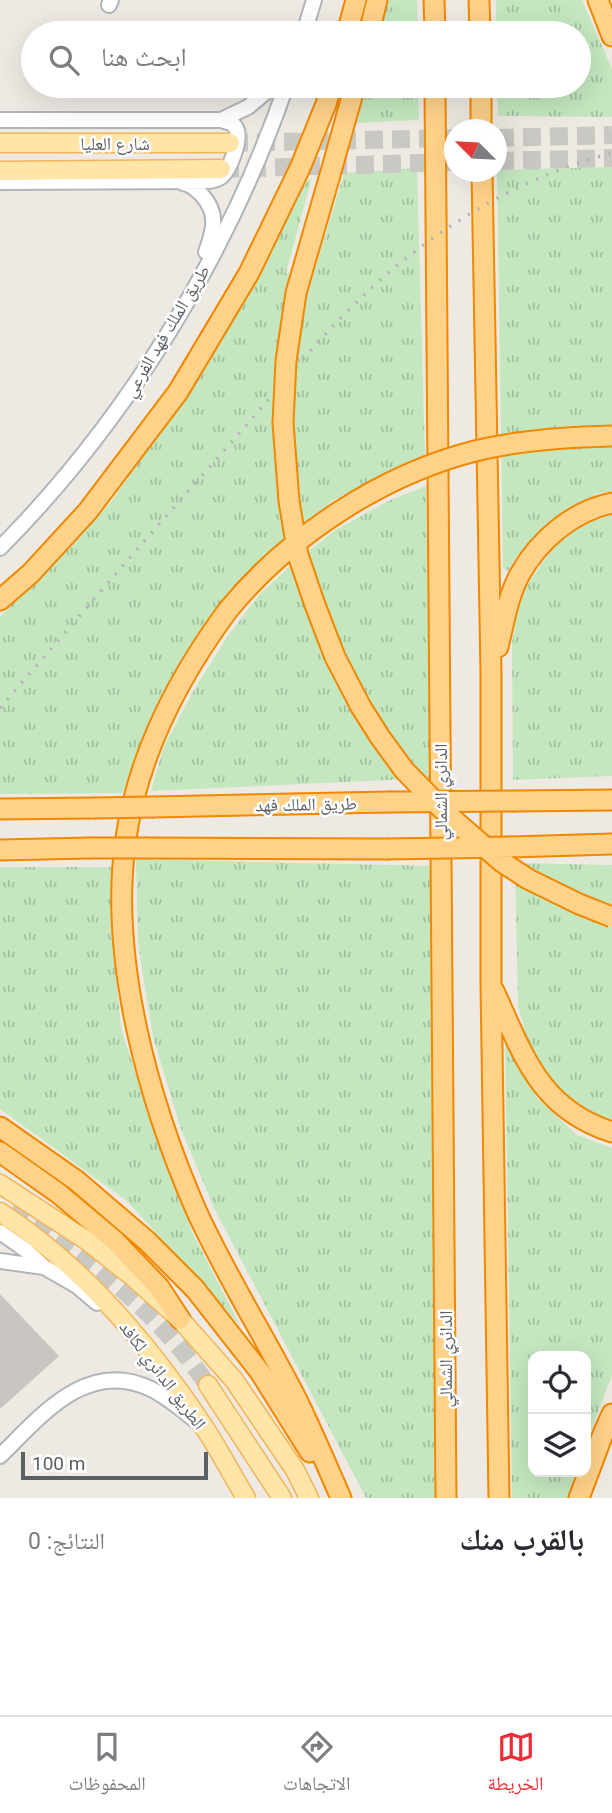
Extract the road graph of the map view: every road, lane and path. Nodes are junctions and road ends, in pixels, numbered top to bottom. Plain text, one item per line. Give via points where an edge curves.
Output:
1 (314, 0) edge
2 (356, 0) edge
3 (377, 0) edge
4 (434, 0) edge
5 (479, 0) edge
6 (598, 0) edge
7 (307, 21) edge
8 (350, 21) edge
9 (372, 21) edge
10 (435, 21) edge
11 (480, 21) edge
12 (612, 36) edge
13 (259, 98) edge
14 (282, 98) edge
15 (328, 98) edge
16 (352, 98) edge
17 (435, 98) edge
18 (481, 98) edge
19 (481, 119) edge
20 (0, 120) edge
21 (221, 120) junction
22 (0, 143) edge
23 (230, 143) tunnel mouth
24 (221, 169) tunnel mouth
25 (0, 171) edge
26 (164, 180) junction
27 (482, 182) edge
28 (0, 183) edge
29 (195, 287) junction
30 (612, 436) edge
31 (612, 503) edge
32 (0, 548) edge
33 (0, 600) edge
34 (491, 672) junction
35 (612, 792) edge
36 (612, 800) edge
37 (536, 802) junction
38 (0, 809) edge
39 (606, 846) edge
40 (0, 850) edge
41 (612, 917) edge
42 (491, 984) junction
43 (0, 1127) edge
44 (612, 1132) edge
45 (0, 1152) edge
46 (0, 1184) edge
47 (0, 1212) edge
48 (0, 1232) edge
49 (0, 1261) edge
50 (44, 1267) junction
51 (180, 1319) junction
52 (143, 1342) junction
53 (208, 1385) tunnel mouth
54 (612, 1414) edge
55 (203, 1426) junction
56 (0, 1456) edge
57 (246, 1498) edge
58 (282, 1498) edge
59 (309, 1498) edge
60 (340, 1498) edge
61 (446, 1498) edge
62 (499, 1498) edge
63 (579, 1498) edge

1 - 7 street
2 - 8 highway
3 - 9 highway
4 - 10 highway
5 - 11 highway
6 - 12 highway
13 - 21 street
14 - 29 street, طريق الملك فهد الفرعي via 227,227
15 - 33 highway via 249,273 178,392 88,512 32,573
16 - 41 highway, bridge via 296,293 286,361 283,423 298,555 335,657 361,707 404,770 502,862 528,879
17 - 61 highway, الدائري الشمالي
18 - 19 highway
20 - 21 street
21 - 26 street via 237,129 238,139 225,173 210,181
22 - 23 main road, شارع العليا
24 - 25 main road, شارع العليا
26 - 28 street
26 - 29 street via 188,184 208,202 213,214 214,229
27 - 34 highway
29 - 32 street, طريق الملك فهد الفرعي via 108,423
30 - 60 highway, bridge via 523,441 474,451 380,489 290,547 250,584 207,639 171,700 134,800 121,913 141,1047 158,1106 196,1209 298,1401
31 - 34 highway via 566,523 534,554 512,593
34 - 42 highway
35 - 37 highway
36 - 37 highway, طريق الملك فهد
37 - 38 highway, طريق الملك فهد, bridge
39 - 40 highway, bridge
42 - 44 highway via 537,1079 575,1116
42 - 62 highway
43 - 60 highway via 76,1181 195,1289 260,1372
45 - 51 highway via 114,1240 159,1287
46 - 51 main road via 86,1240
47 - 52 main road, الطريق الدائري لكافد via 30,1231
48 - 50 street
49 - 50 street
50 - 52 street via 77,1286
51 - 59 main road via 234,1380
52 - 55 main road, الطريق الدائري لكافد
53 - 58 main road
54 - 63 highway
55 - 56 street via 151,1390 100,1381 50,1407
55 - 57 main road, الطريق الدائري لكافد

